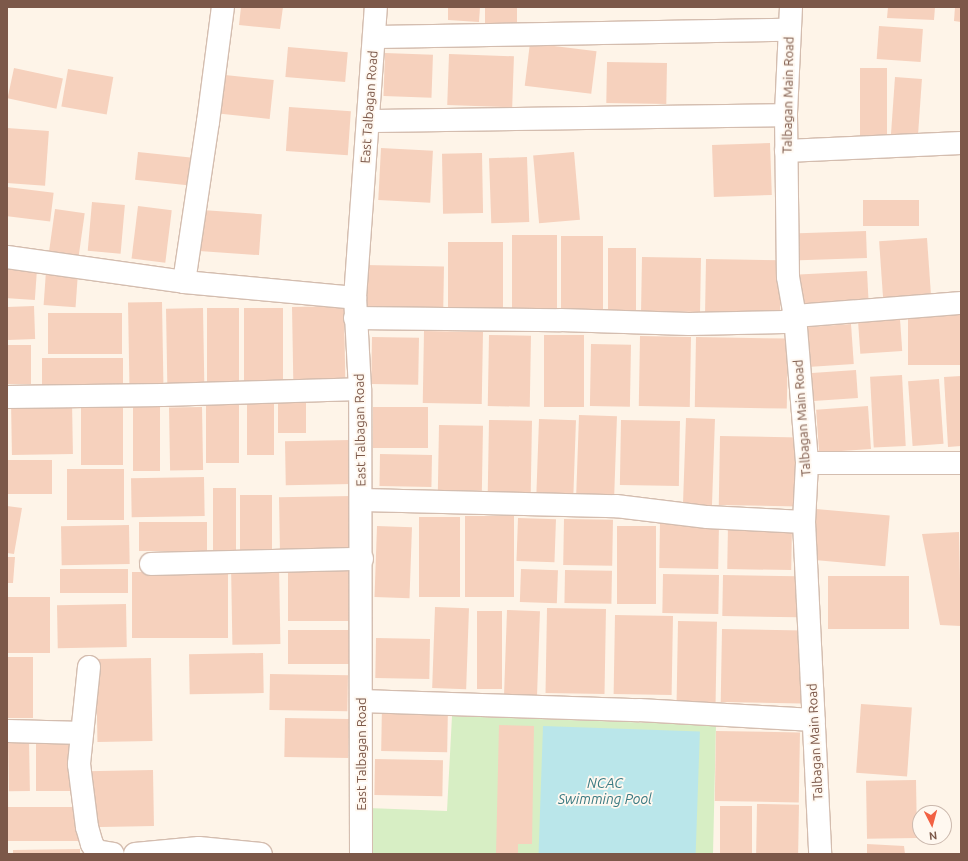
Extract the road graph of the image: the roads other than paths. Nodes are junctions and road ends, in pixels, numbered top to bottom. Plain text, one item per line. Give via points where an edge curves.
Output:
1 (223, 7) edge
2 (376, 7) edge
3 (791, 7) edge
4 (789, 30) junction
5 (374, 37) junction
6 (786, 115) junction
7 (368, 120) junction
8 (961, 143) edge
9 (786, 151) junction
10 (7, 257) edge
11 (184, 282) junction
12 (961, 303) edge
13 (355, 308) junction
14 (795, 316) junction
15 (360, 389) junction
16 (7, 397) edge
17 (807, 463) junction
18 (961, 463) edge
19 (362, 500) junction
20 (804, 522) junction
21 (362, 559) junction
22 (151, 564) dead end
23 (89, 667) dead end
24 (362, 701) junction
25 (814, 720) junction
26 (7, 731) edge
27 (82, 733) junction
28 (113, 854) edge
29 (135, 854) edge
30 (261, 854) edge
31 (362, 854) edge
32 (820, 854) edge

1 - 11 street
2 - 5 street, East Talbagan Road
3 - 4 street, Talbagan Main Road
4 - 5 street
4 - 6 street, Talbagan Main Road
5 - 7 street, East Talbagan Road
6 - 7 street
6 - 9 street, Talbagan Main Road
7 - 13 street, East Talbagan Road
8 - 9 street
9 - 14 street, Talbagan Main Road via 788,277
10 - 11 street
11 - 13 street
12 - 14 street
13 - 14 street via 560,320 689,324 785,322
13 - 15 street, East Talbagan Road
14 - 17 street, Talbagan Main Road
15 - 16 street
15 - 19 street, East Talbagan Road
17 - 18 street
17 - 20 street, Talbagan Main Road
19 - 20 street via 616,506 707,517
19 - 21 street, East Talbagan Road
20 - 25 street, Talbagan Main Road
21 - 22 street
21 - 24 street, East Talbagan Road
23 - 27 street
24 - 25 street via 639,710
24 - 31 street, East Talbagan Road
25 - 32 street, Talbagan Main Road
26 - 27 street
27 - 28 street via 79,764 87,827 96,851
29 - 30 street via 199,848

